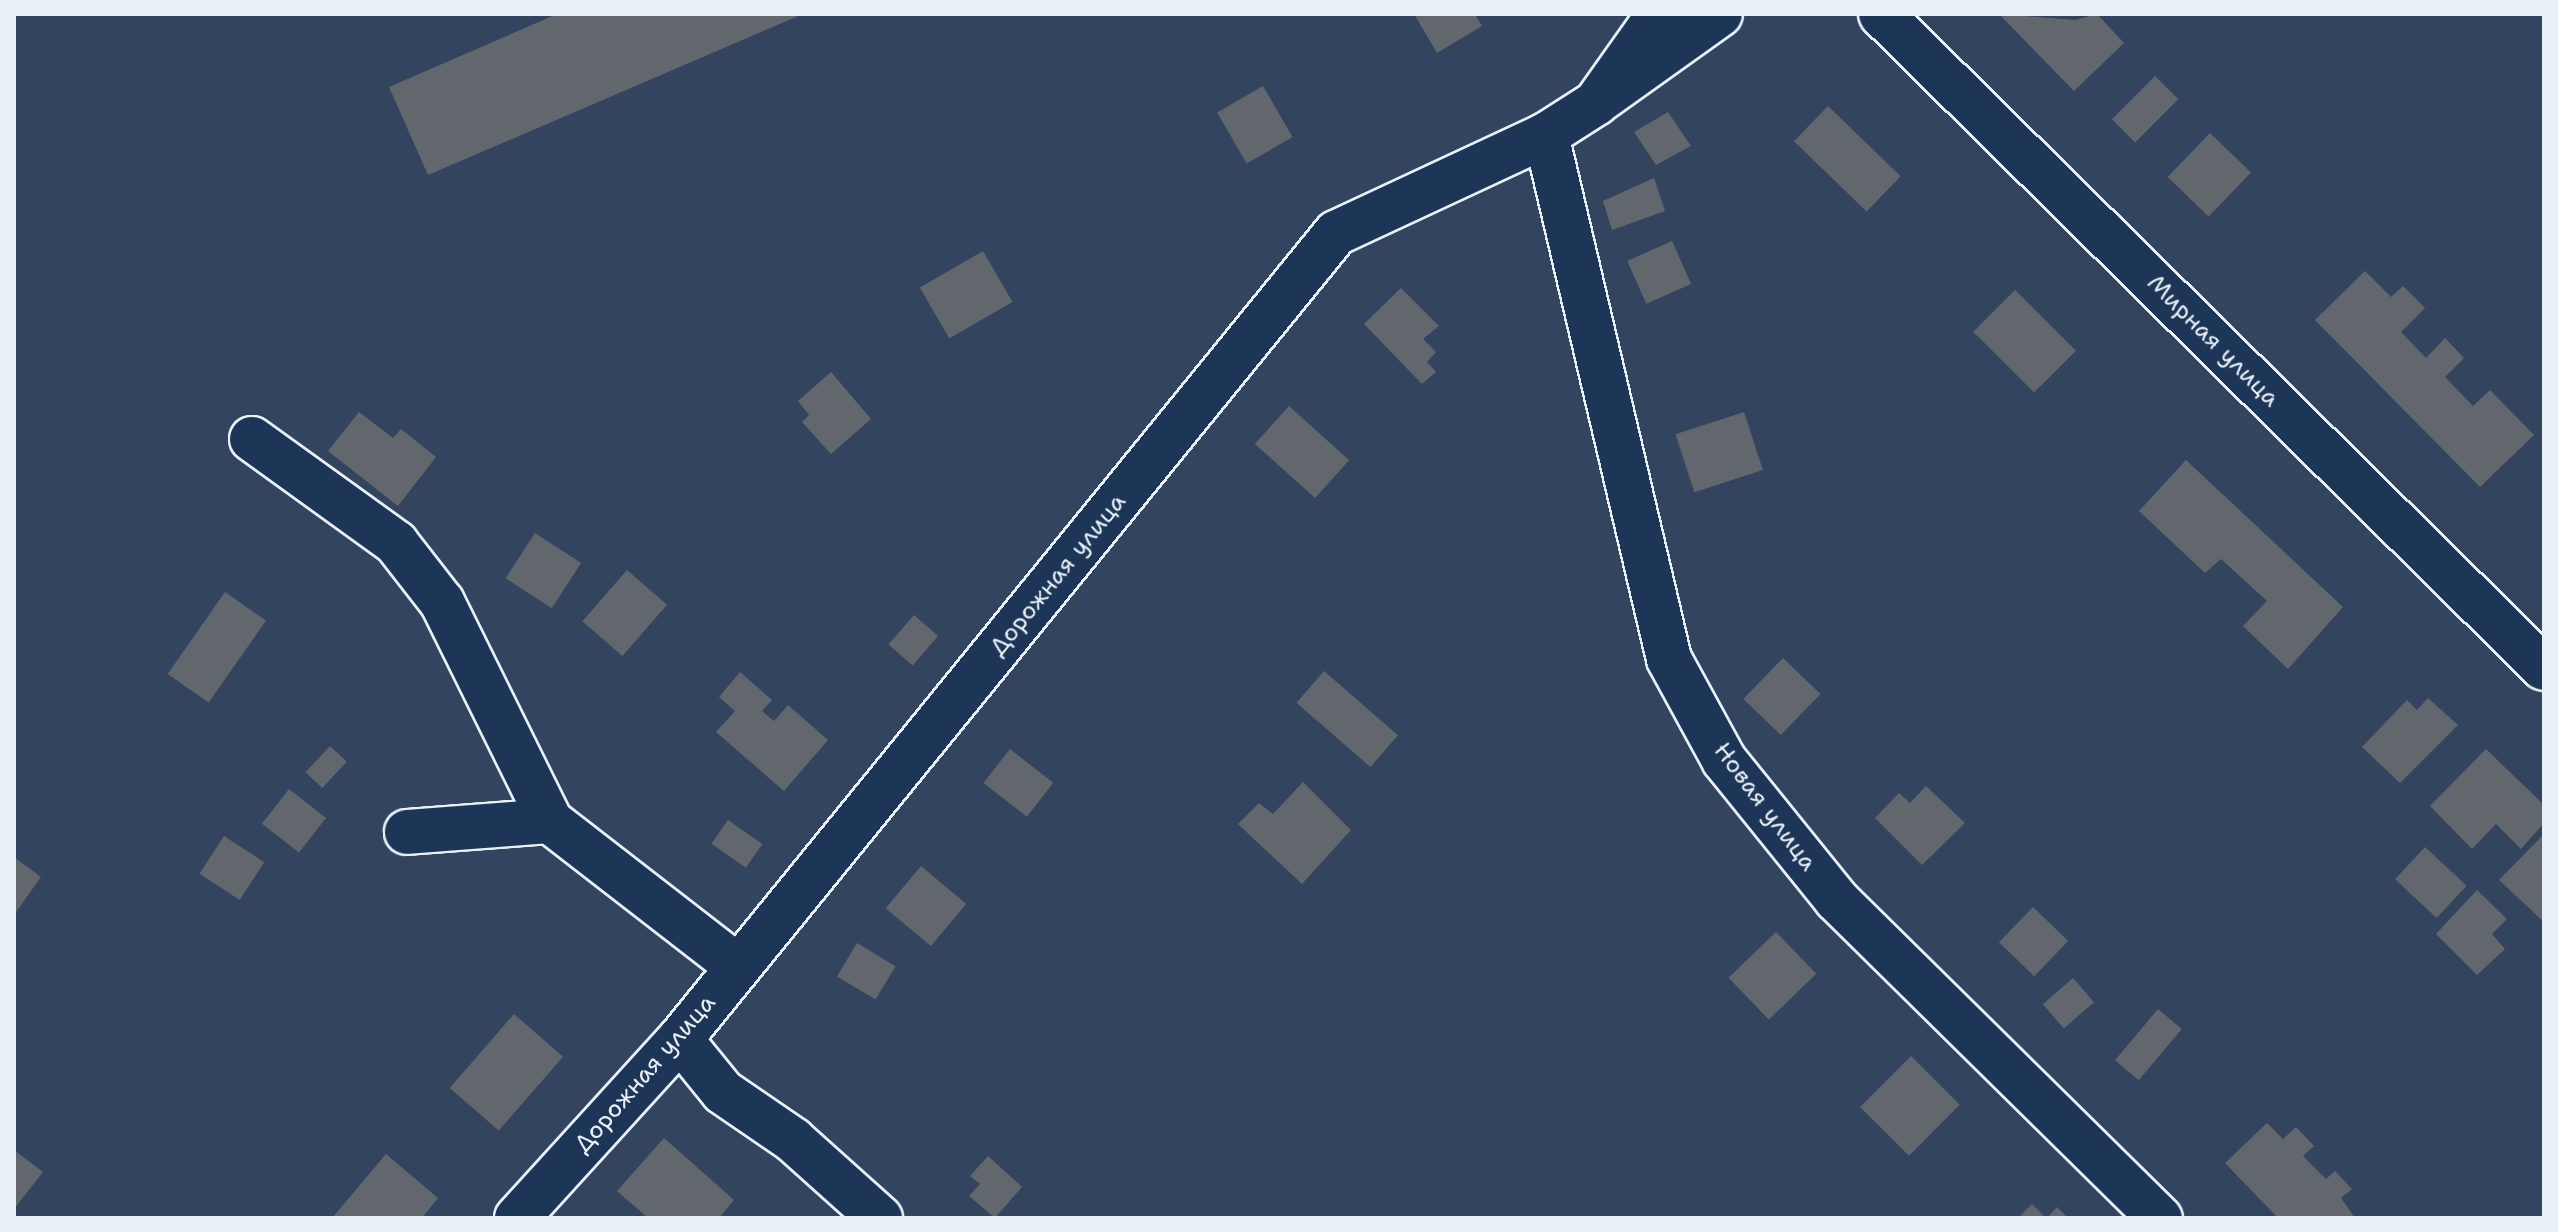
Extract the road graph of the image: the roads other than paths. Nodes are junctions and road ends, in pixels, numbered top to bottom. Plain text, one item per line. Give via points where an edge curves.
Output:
1 (1659, 14) edge
2 (1720, 14) edge
3 (1881, 14) edge
4 (1596, 103) junction
5 (1546, 135) junction
6 (252, 439) dead end
7 (2544, 668) edge
8 (550, 821) junction
9 (407, 832) dead end
10 (738, 967) junction
11 (680, 1039) junction
12 (517, 1218) edge
13 (880, 1218) edge
14 (2160, 1218) edge

1 - 4 street, Дорожная улица
2 - 4 street
3 - 7 street, Мирная улица
4 - 5 street, Дорожная улица
5 - 10 street, Дорожная улица via 1336,233
5 - 14 street, Новая улица via 1669,659 1724,760 1836,899
6 - 8 street via 405,555 442,602
8 - 9 street
8 - 10 street
10 - 11 street, Дорожная улица
11 - 12 street, Дорожная улица
11 - 13 street via 723,1092 793,1140

